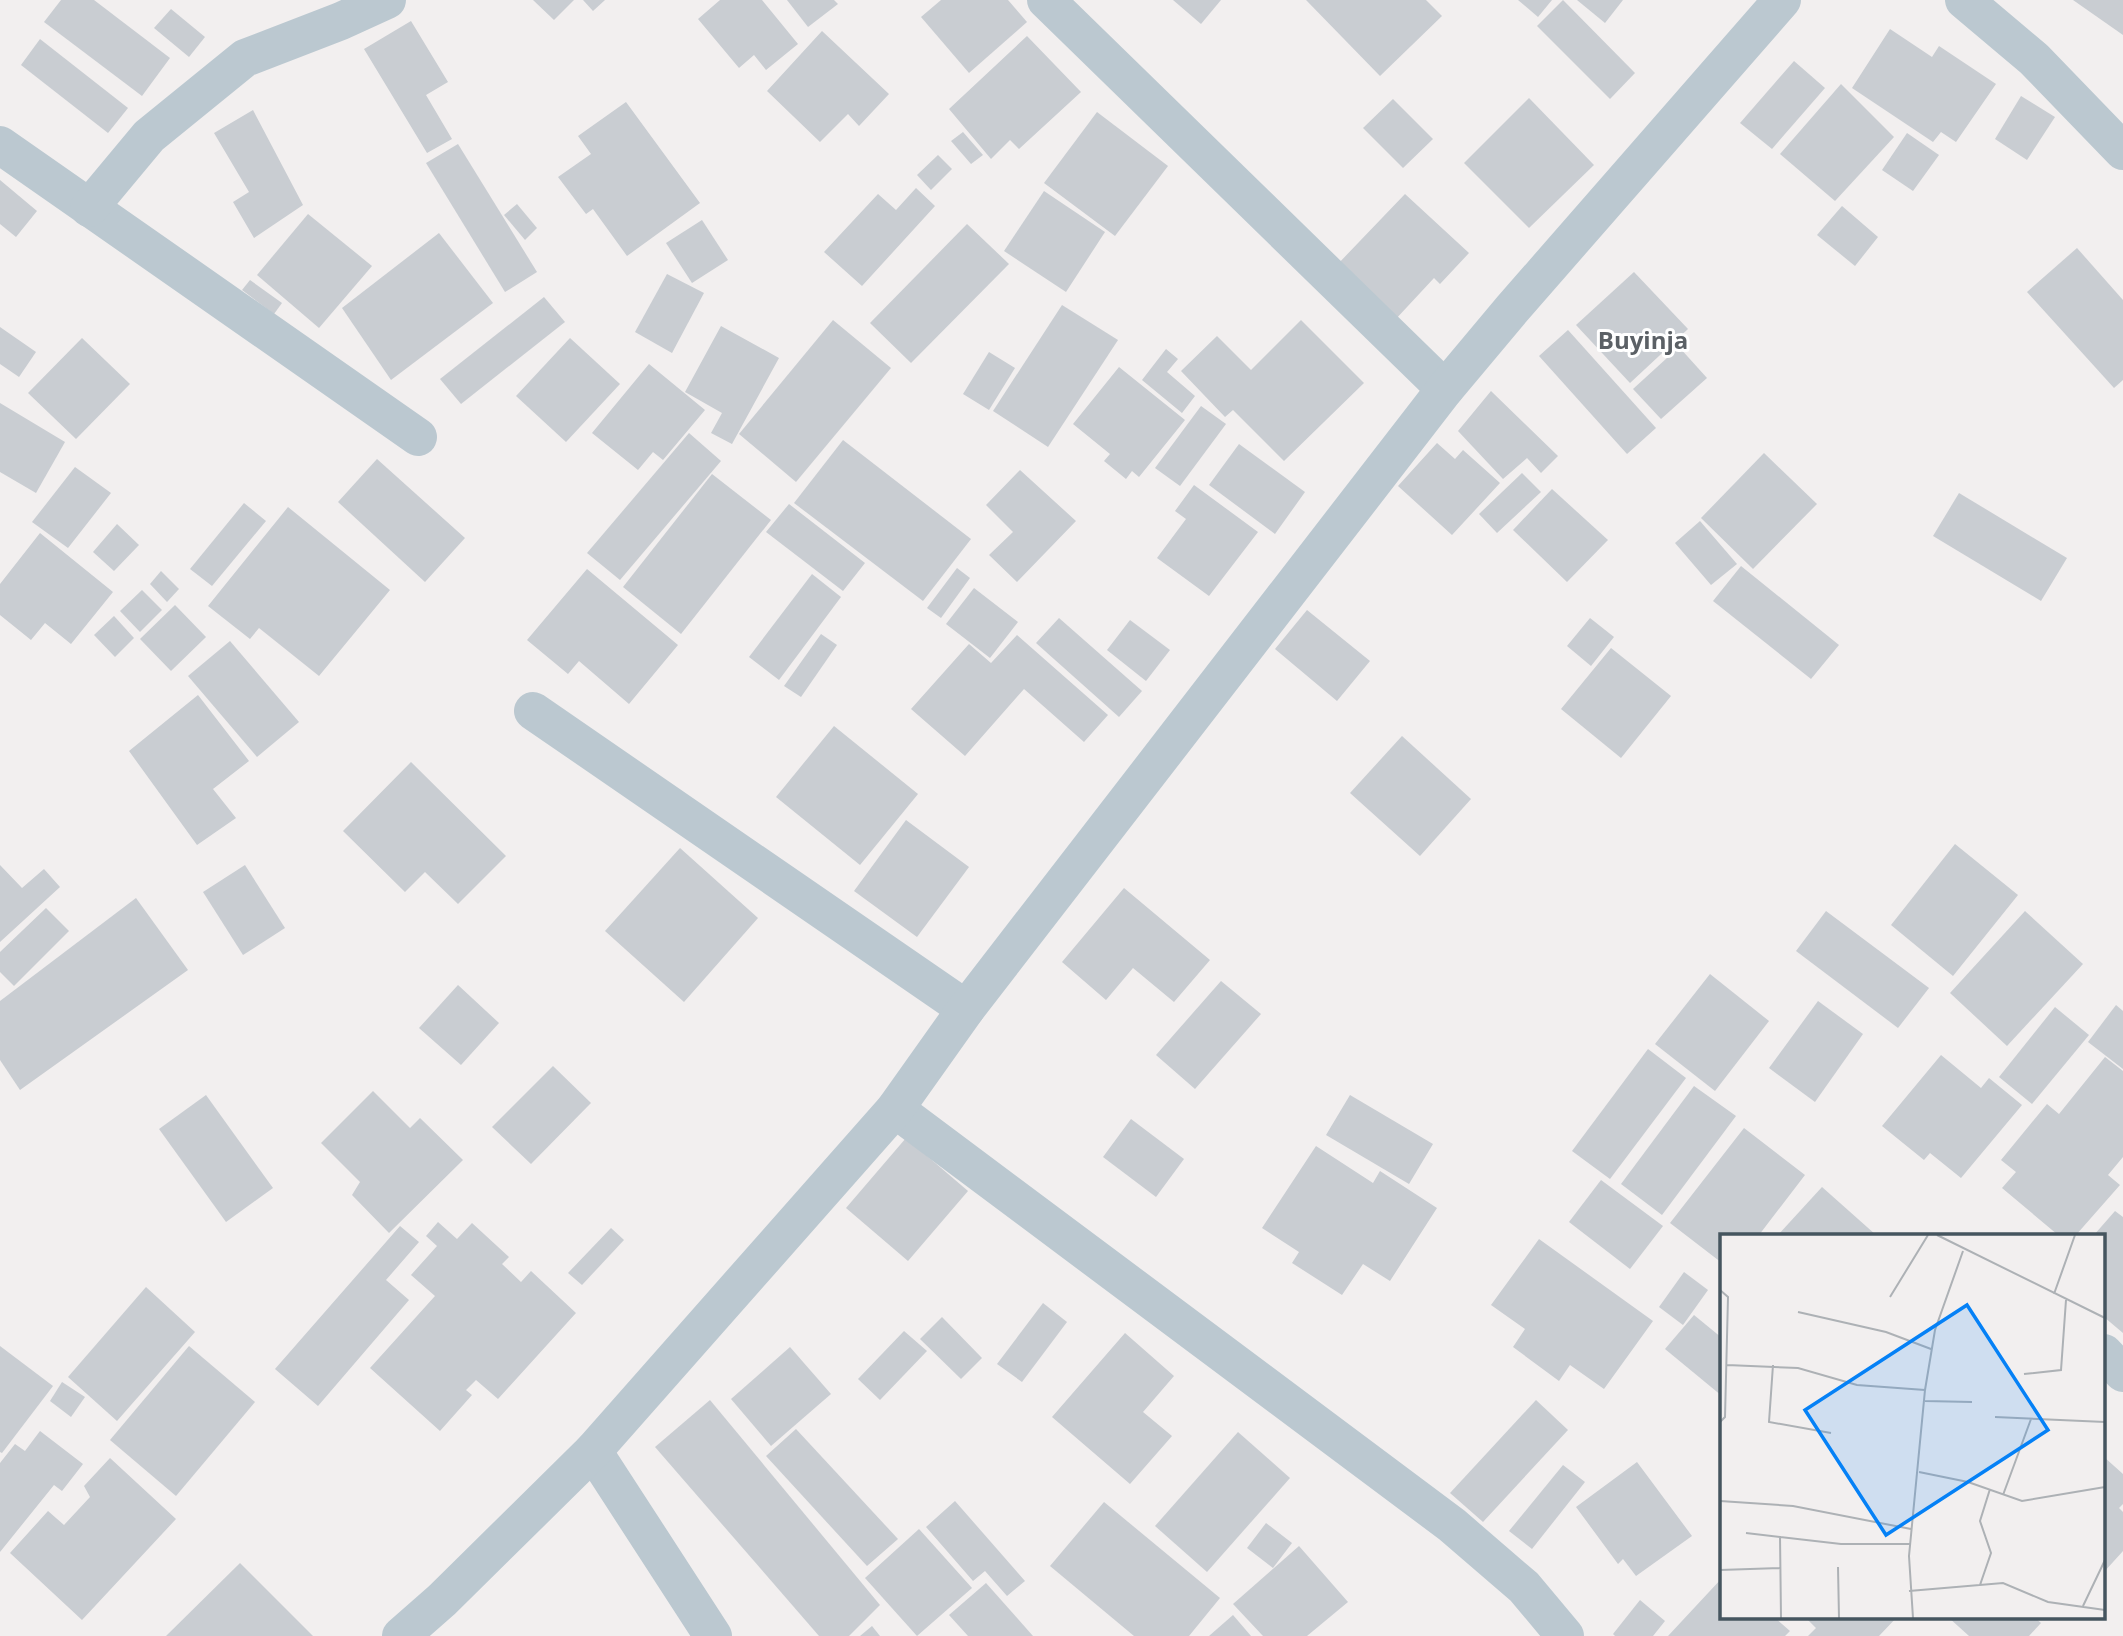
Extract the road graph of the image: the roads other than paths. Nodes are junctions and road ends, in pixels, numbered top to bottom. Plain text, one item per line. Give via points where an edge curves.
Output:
1 (387, 0) edge
2 (1046, 0) edge
3 (1782, 0) edge
4 (1964, 0) edge
5 (0, 145) edge
6 (2123, 151) edge
7 (89, 208) junction
8 (1445, 389) junction
9 (418, 437) dead end
10 (533, 711) dead end
11 (966, 1009) junction
12 (895, 1109) junction
13 (2106, 1355) edge
14 (2123, 1373) edge
15 (593, 1451) junction
16 (401, 1636) edge
17 (713, 1636) edge
18 (1566, 1636) edge

1 - 7 street via 245,58 149,136
2 - 8 street
3 - 8 street
4 - 6 street via 2034,59
5 - 7 street
7 - 9 street
8 - 11 street
10 - 11 street
11 - 12 street
12 - 15 street
12 - 18 street via 1452,1525 1524,1587
13 - 14 street
15 - 16 street
15 - 17 street

